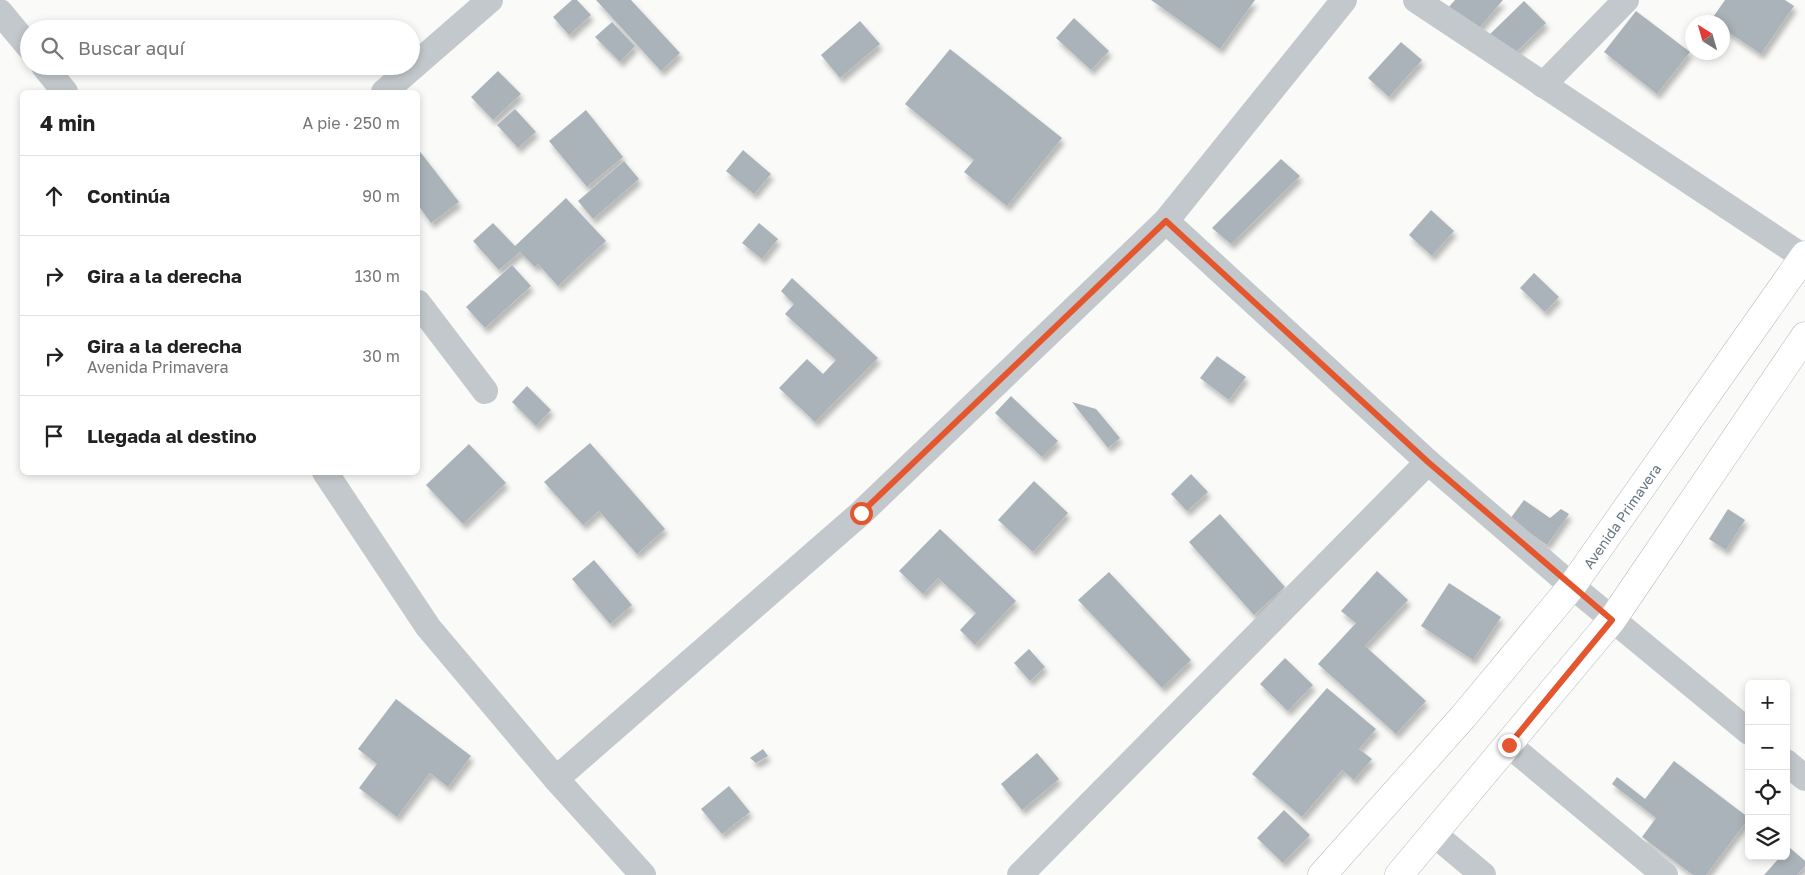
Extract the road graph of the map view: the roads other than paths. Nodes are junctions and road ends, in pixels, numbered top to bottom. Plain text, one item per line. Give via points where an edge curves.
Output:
1 (490, 0) edge
2 (1344, 0) edge
3 (1416, 0) edge
4 (1626, 0) edge
5 (0, 12) edge
6 (20, 36) edge
7 (420, 61) edge
8 (51, 75) edge
9 (404, 75) edge
10 (1544, 84) junction
11 (63, 90) edge
12 (386, 90) edge
13 (1166, 221) junction
14 (1805, 257) edge
15 (420, 306) edge
16 (1805, 336) edge
17 (485, 391) dead end
18 (1428, 462) junction
19 (327, 475) edge
20 (1572, 586) junction
21 (1612, 620) junction
22 (1745, 729) edge
23 (1509, 745) junction
24 (1790, 765) edge
25 (1805, 778) edge
26 (556, 779) junction
27 (1434, 834) junction
28 (643, 875) edge
29 (1020, 875) edge
30 (1322, 875) edge
31 (1399, 875) edge
32 (1483, 875) edge
33 (1665, 875) edge

1 - 7 street
2 - 13 street
3 - 10 street
4 - 10 street
5 - 6 street
8 - 11 street
9 - 12 street
10 - 14 street
13 - 18 street
13 - 26 street via 861,513
14 - 20 street, Avenida Primavera
15 - 17 street
16 - 21 street
18 - 20 street
18 - 29 street
19 - 26 street via 428,627
20 - 21 street
20 - 30 street, Avenida Primavera via 1463,717
21 - 22 street
21 - 23 street
23 - 27 street
23 - 33 street
24 - 25 street
26 - 28 street
27 - 31 street
27 - 32 street

